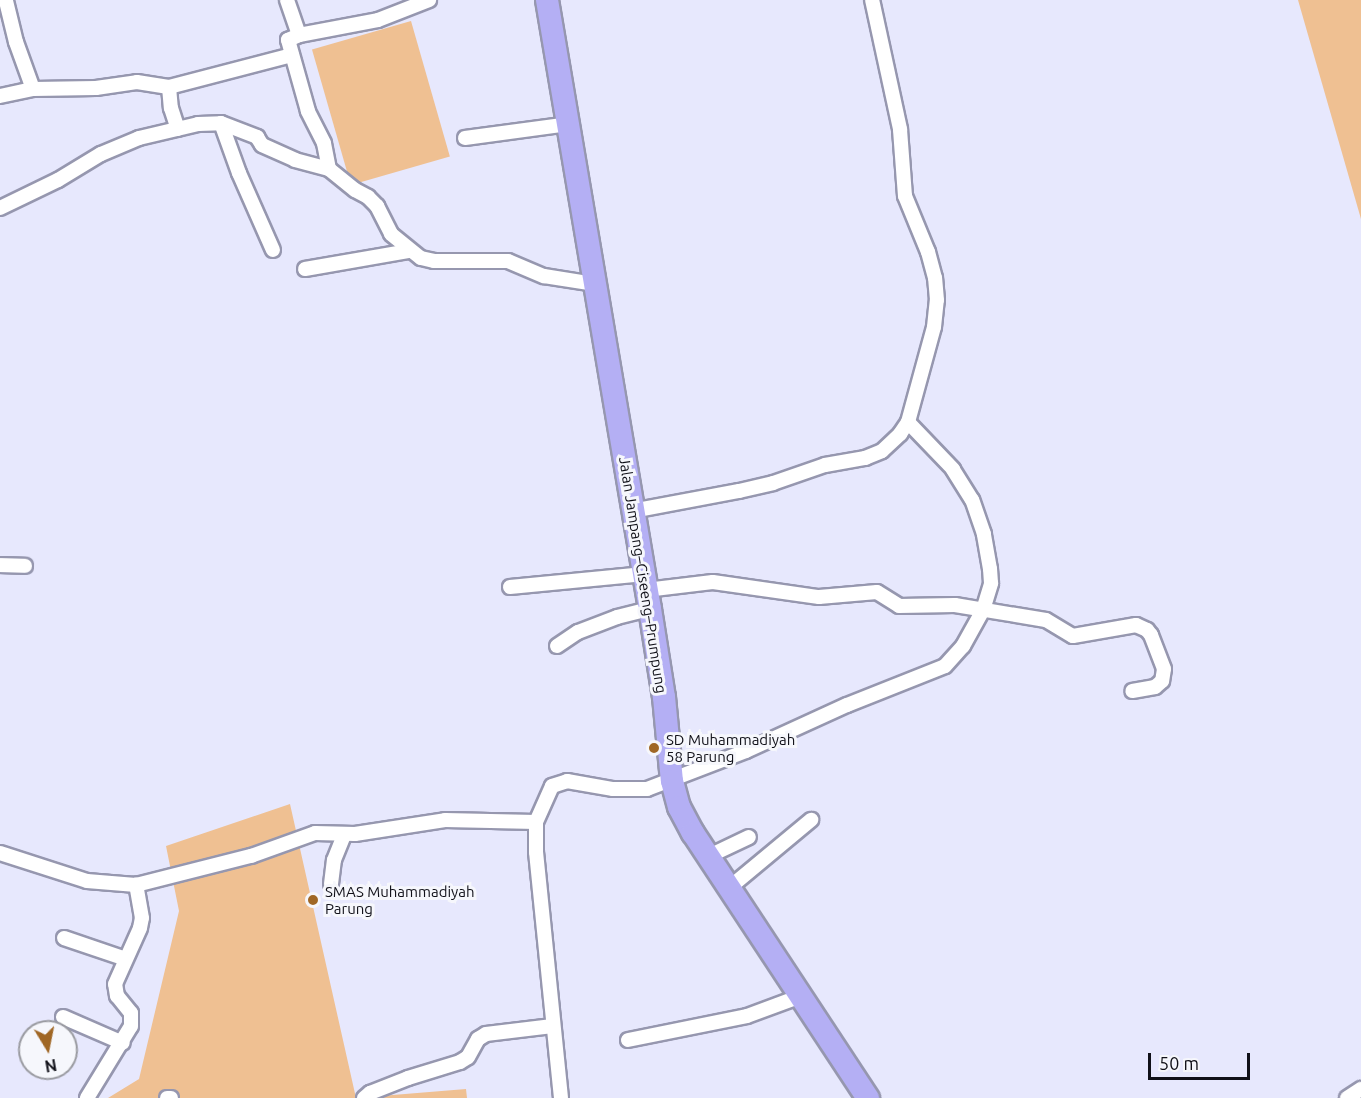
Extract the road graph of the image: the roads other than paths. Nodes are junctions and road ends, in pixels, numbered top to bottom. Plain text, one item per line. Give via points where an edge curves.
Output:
1 (8, 0) edge
2 (287, 0) edge
3 (429, 0) edge
4 (547, 0) edge
5 (872, 0) edge
6 (0, 2) edge
7 (405, 3) edge
8 (299, 35) junction
9 (292, 55) junction
10 (169, 87) junction
11 (33, 89) junction
12 (0, 96) edge
13 (221, 123) junction
14 (568, 124) junction
15 (178, 129) junction
16 (465, 138) dead end
17 (328, 169) junction
18 (0, 208) edge
19 (273, 250) dead end
20 (410, 251) junction
21 (305, 269) dead end
22 (595, 284) junction
23 (908, 422) junction
24 (632, 511) junction
25 (0, 565) edge
26 (25, 566) dead end
27 (510, 587) dead end
28 (647, 591) junction
29 (983, 610) junction
30 (557, 646) dead end
31 (1132, 691) dead end
32 (672, 781) junction
33 (811, 820) dead end
34 (536, 822) junction
35 (344, 835) junction
36 (749, 837) dead end
37 (0, 853) edge
38 (709, 856) junction
39 (136, 885) junction
40 (331, 885) dead end
41 (729, 888) junction
42 (64, 938) dead end
43 (126, 959) junction
44 (801, 996) junction
45 (63, 1017) dead end
46 (553, 1026) junction
47 (628, 1040) dead end
48 (123, 1043) junction
49 (1361, 1089) edge
50 (87, 1098) edge
51 (364, 1098) edge
52 (561, 1098) edge
53 (868, 1098) edge
54 (1347, 1098) edge

1 - 6 street
1 - 11 street via 16,42
2 - 8 street
3 - 7 street
4 - 14 main road, Jalan Jampang–Ciseeng–Prumpung
5 - 23 street via 900,129 905,196 928,252 937,300 934,327
7 - 8 street via 378,20
8 - 9 street via 288,40
9 - 10 street
9 - 17 street via 308,111 324,143
10 - 11 street via 137,82 96,88
10 - 15 street
11 - 12 street
13 - 15 street
13 - 17 street via 257,137 262,145 295,160
13 - 19 street via 238,173
14 - 16 street
14 - 22 main road, Jalan Jampang–Ciseeng–Prumpung
15 - 18 street via 139,138 101,154
17 - 20 street via 377,206 391,234
20 - 21 street
20 - 22 street via 434,261 508,261 544,276
22 - 24 main road, Jalan Jampang–Ciseeng–Prumpung
23 - 24 street via 882,451 865,458 825,465 750,488
23 - 29 street via 953,469 972,500 984,534 990,569 991,583
24 - 28 main road, Jalan Jampang–Ciseeng–Prumpung
25 - 26 street
27 - 28 street
28 - 29 street via 730,583 819,597 877,592 899,606 955,605
28 - 30 street via 617,616 578,632
28 - 32 main road, Jalan Jampang–Ciseeng–Prumpung via 664,697
29 - 31 street via 1046,620 1073,636 1129,624 1142,626 1158,649 1163,675 1155,687
29 - 32 street via 957,654 938,670
32 - 34 street via 638,790 567,781 552,786
32 - 38 main road, Jalan Jampang–Ciseeng–Prumpung via 679,807
33 - 41 street
34 - 35 street via 445,820
34 - 46 street
35 - 39 street via 306,835 251,856
35 - 40 street via 334,860
36 - 38 street
37 - 39 street via 87,881
38 - 41 main road, Jalan Jampang–Ciseeng–Prumpung
39 - 43 street via 142,918 138,937
41 - 44 main road, Jalan Jampang–Ciseeng–Prumpung
42 - 43 street
43 - 48 street via 115,984 117,996 132,1018
44 - 47 street via 747,1016
44 - 53 main road, Jalan Jampang–Ciseeng–Prumpung
45 - 48 street
46 - 51 street via 486,1034 460,1062 408,1078
46 - 52 street
48 - 50 street
49 - 54 street

